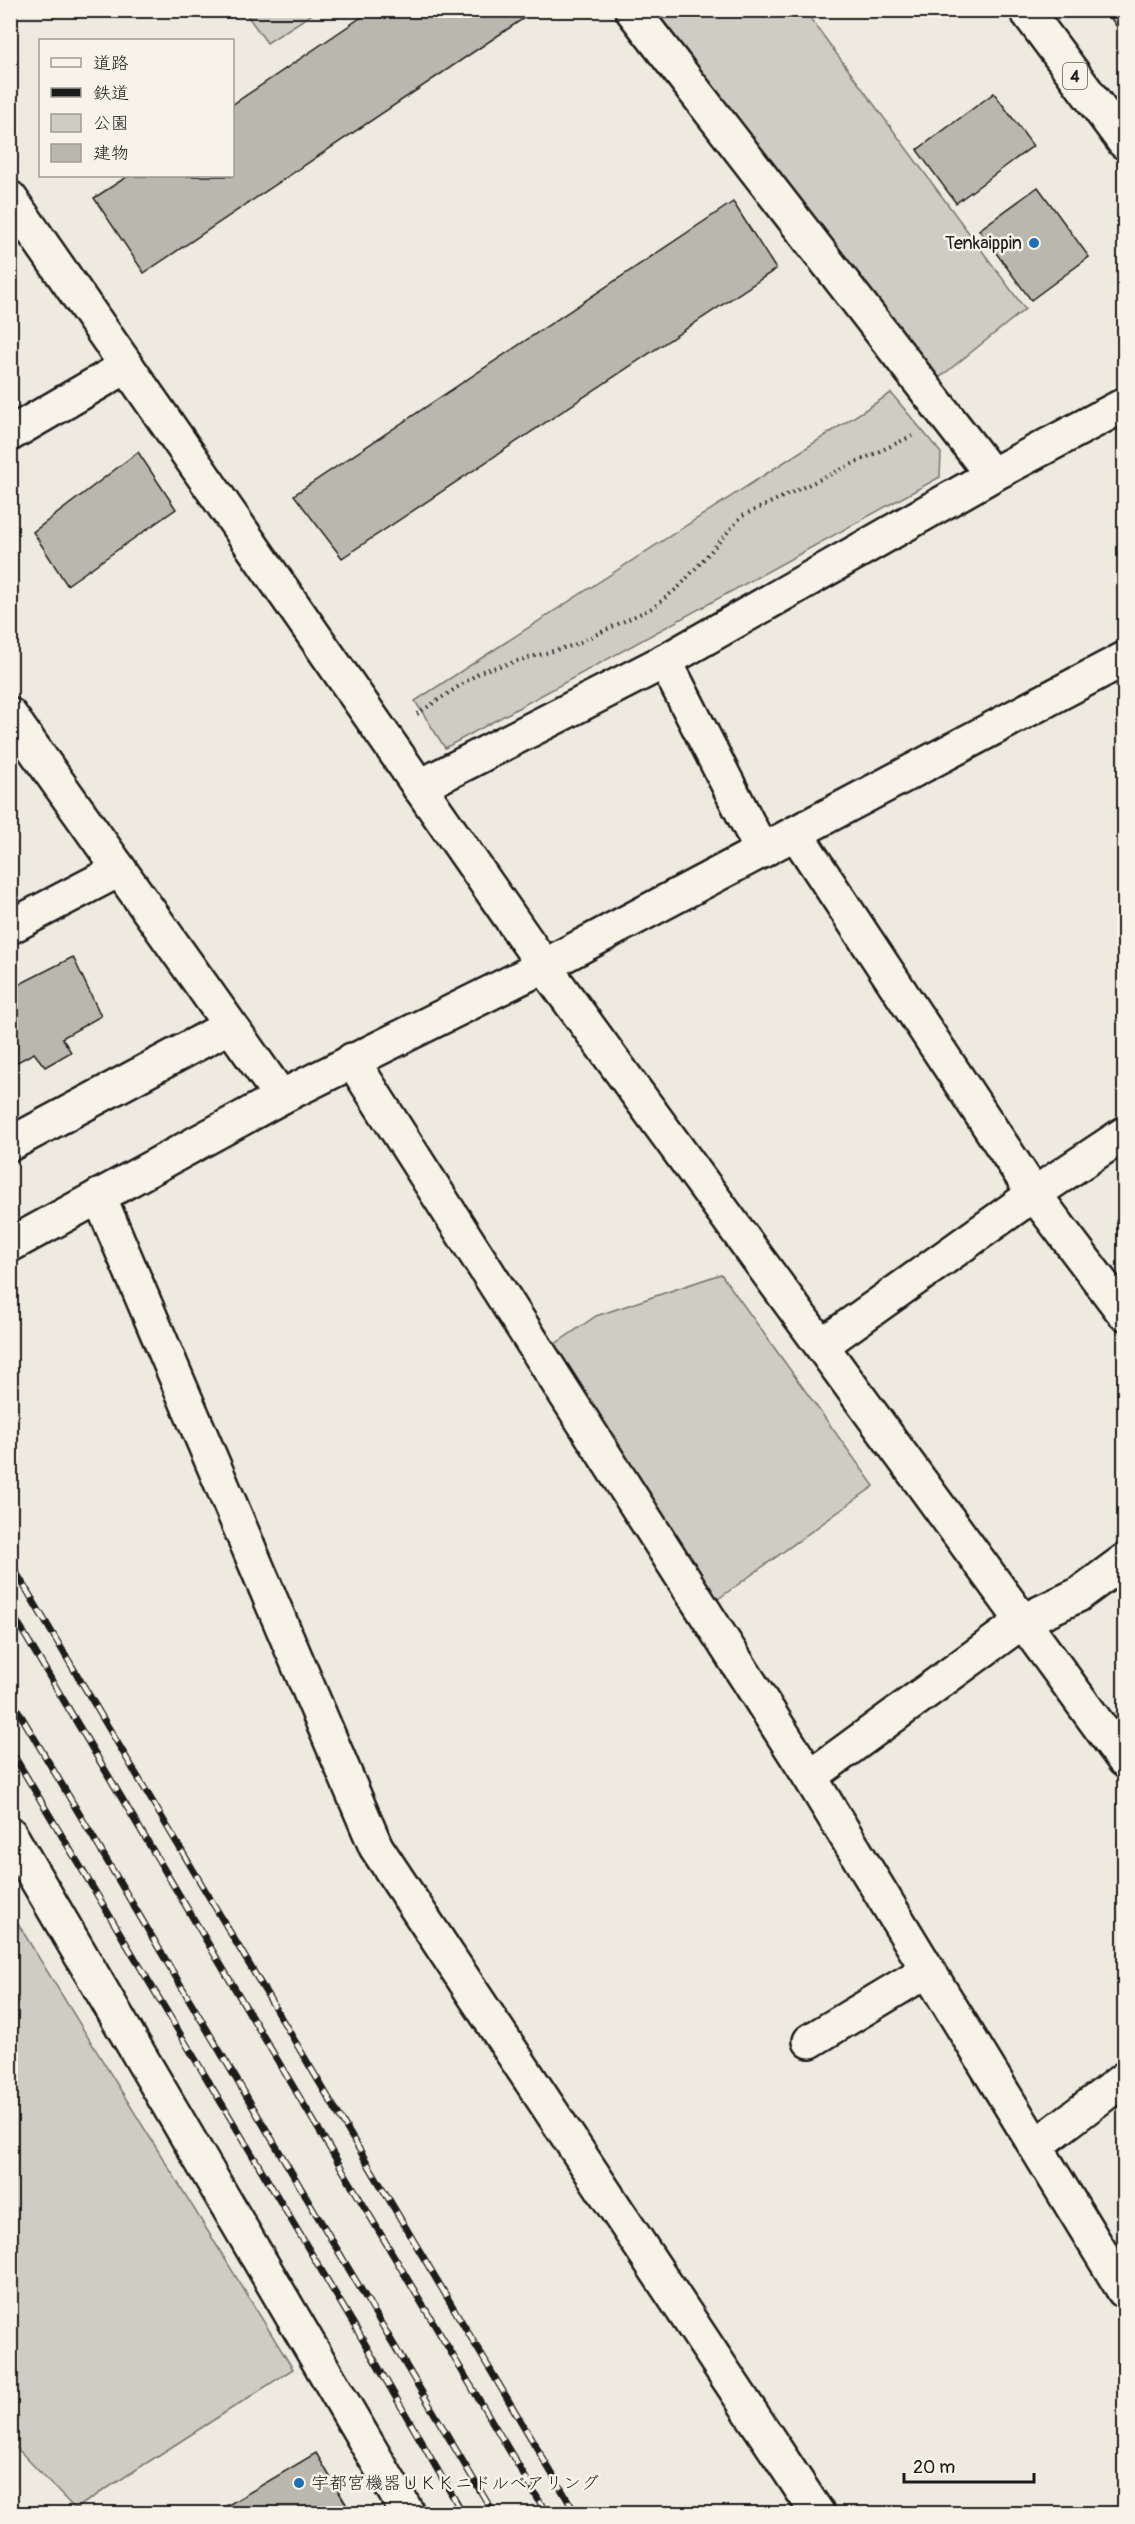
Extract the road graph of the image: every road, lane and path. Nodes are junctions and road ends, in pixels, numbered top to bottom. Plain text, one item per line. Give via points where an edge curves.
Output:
1 (632, 10) edge
2 (1026, 10) edge
3 (1125, 142) edge
4 (10, 198) edge
5 (127, 366) junction
6 (1125, 405) edge
7 (948, 419) junction
8 (10, 434) edge
9 (992, 475) junction
10 (1125, 659) edge
11 (665, 661) junction
12 (10, 715) edge
13 (383, 736) junction
14 (419, 787) junction
15 (796, 834) junction
16 (762, 851) junction
17 (119, 870) junction
18 (10, 927) edge
19 (544, 966) junction
20 (230, 1026) junction
21 (352, 1060) junction
22 (281, 1097) junction
23 (1125, 1134) edge
24 (10, 1144) edge
25 (1034, 1194) junction
26 (99, 1196) junction
27 (10, 1245) edge
28 (1125, 1313) edge
29 (822, 1345) junction
30 (1125, 1561) edge
31 (1023, 1621) junction
32 (1125, 1760) edge
33 (810, 1777) junction
34 (10, 1834) edge
35 (928, 1970) junction
36 (810, 2041) dead end
37 (1125, 2079) edge
38 (1036, 2146) junction
39 (1125, 2291) edge
40 (408, 2514) edge
41 (818, 2514) edge

1 - 7 main road
2 - 3 main road, 4
4 - 5 main road
5 - 8 main road
5 - 13 main road
6 - 9 main road
7 - 9 main road
7 - 13 path via 742,516 680,586 654,606 574,645 482,671
9 - 11 main road
10 - 15 main road
11 - 14 main road
11 - 16 main road
12 - 17 main road
13 - 14 main road
14 - 19 main road
15 - 16 main road
15 - 25 main road
16 - 19 main road
17 - 18 main road
17 - 20 main road
19 - 21 main road
19 - 29 main road
20 - 22 main road
20 - 24 main road
21 - 22 main road
21 - 33 main road
22 - 26 main road
23 - 25 main road
25 - 28 main road
25 - 29 main road
26 - 27 main road
26 - 41 main road via 376,1846
29 - 31 main road
30 - 31 main road via 1078,1595
31 - 32 main road
31 - 33 main road
33 - 35 main road
34 - 40 main road
35 - 36 main road
35 - 38 main road
37 - 38 main road
38 - 39 main road

